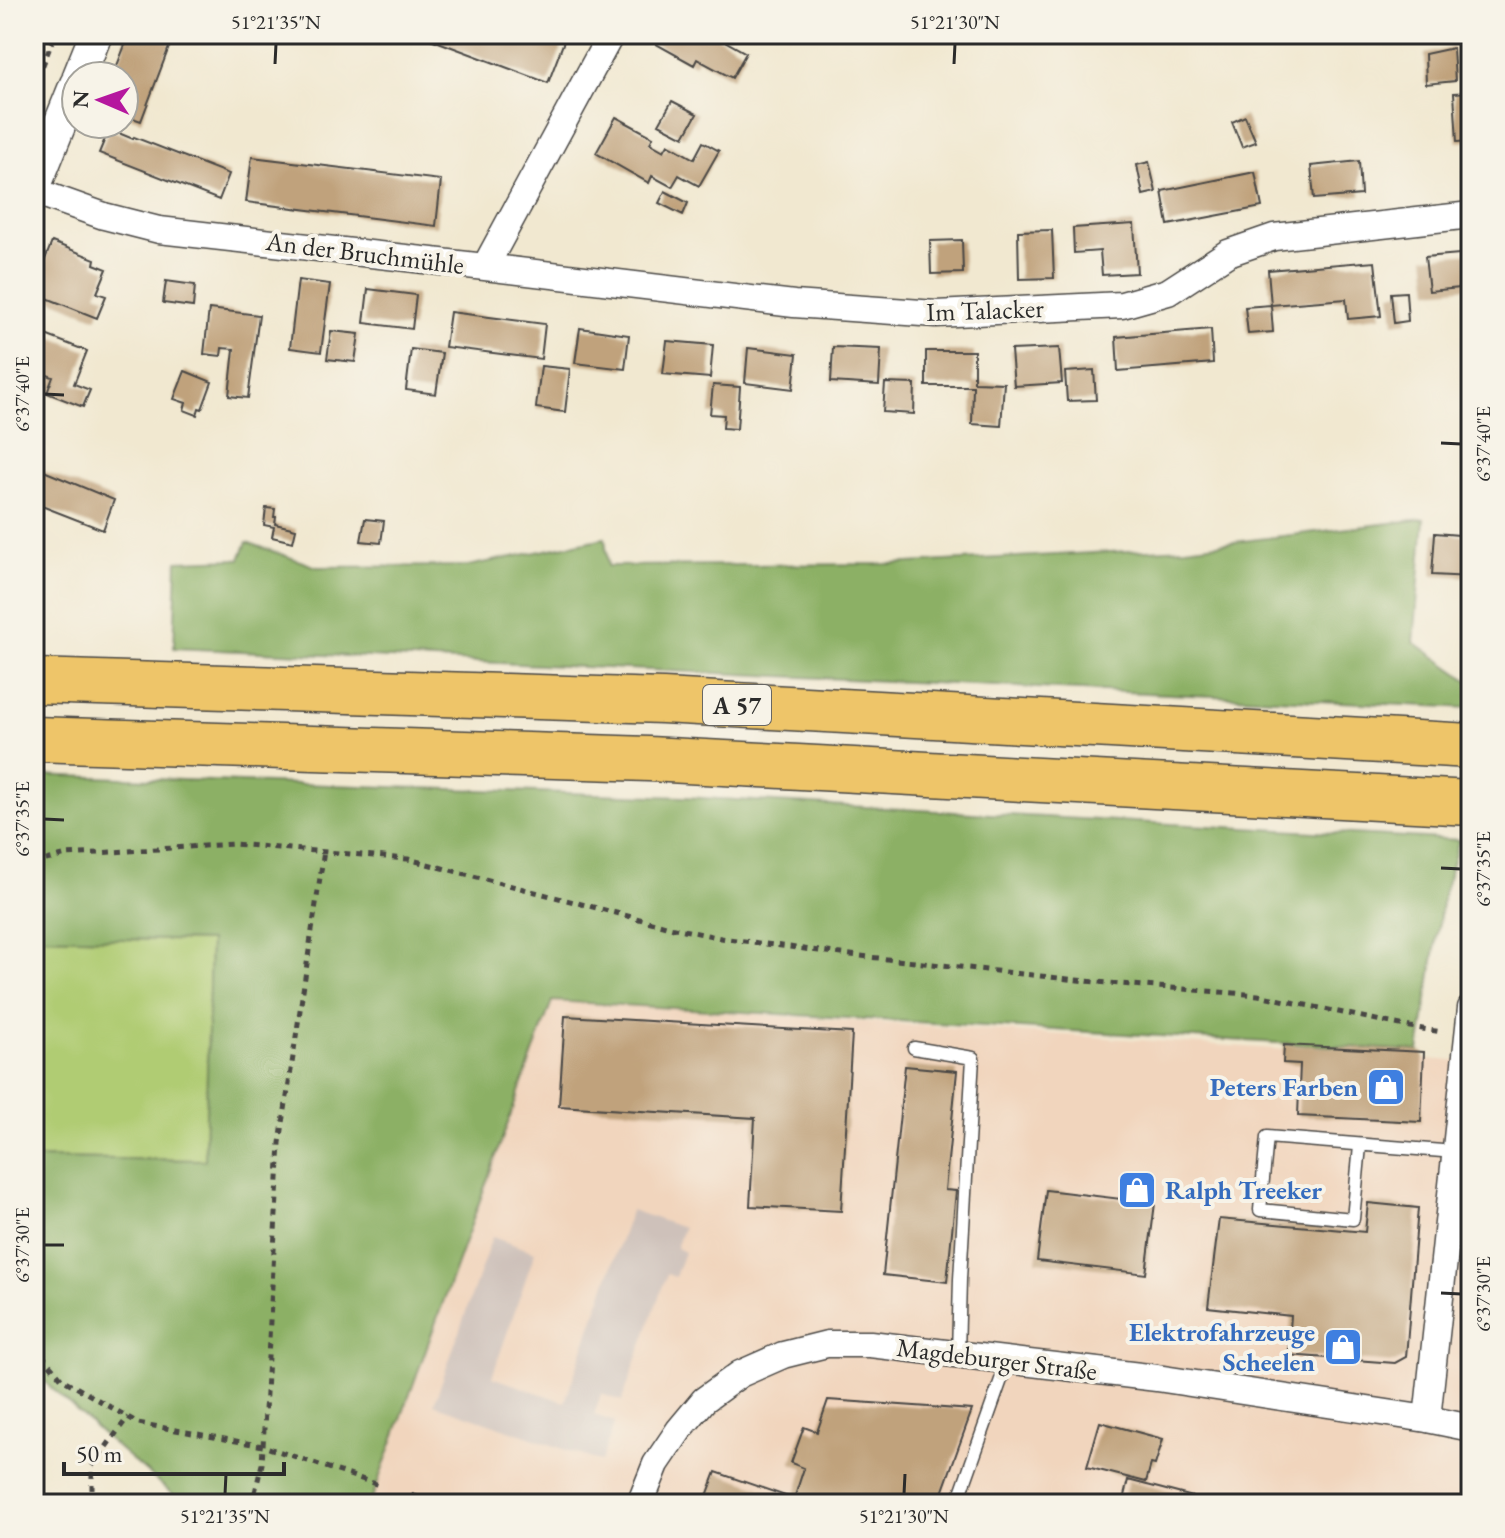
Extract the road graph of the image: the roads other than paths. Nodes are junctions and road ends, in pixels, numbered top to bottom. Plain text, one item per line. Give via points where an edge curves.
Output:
1 (96, 34) edge
2 (611, 34) edge
3 (85, 60) edge
4 (60, 124) edge
5 (34, 189) edge
6 (1471, 215) edge
7 (485, 267) junction
8 (34, 681) edge
9 (34, 739) edge
10 (1455, 745) edge
11 (1453, 802) edge
12 (1471, 1008) edge
13 (914, 1048) dead end
14 (1360, 1146) junction
15 (1455, 1152) junction
16 (958, 1354) junction
17 (1008, 1360) junction
18 (1427, 1419) junction
19 (1471, 1428) edge
20 (640, 1504) edge
21 (957, 1504) edge

1 - 3 street
2 - 7 street, An der Bruchmühle
4 - 5 street
5 - 7 street, An der Bruchmühle via 159,230
6 - 7 street, Im Talacker via 1274,237 1228,253 1168,292 1122,305 936,314 794,304
8 - 10 highway, A 57 via 663,701
9 - 11 highway, A 57 via 649,759
12 - 15 street
13 - 16 lane via 973,1058
14 - 14 lane via 1353,1219 1260,1210 1267,1137
14 - 15 lane
15 - 18 street
16 - 17 street, Magdeburger Straße
16 - 20 street, Magdeburger Straße via 827,1344 740,1374 704,1400 679,1430 656,1464
17 - 18 street, Magdeburger Straße
17 - 21 lane
18 - 19 street, Magdeburger Straße

